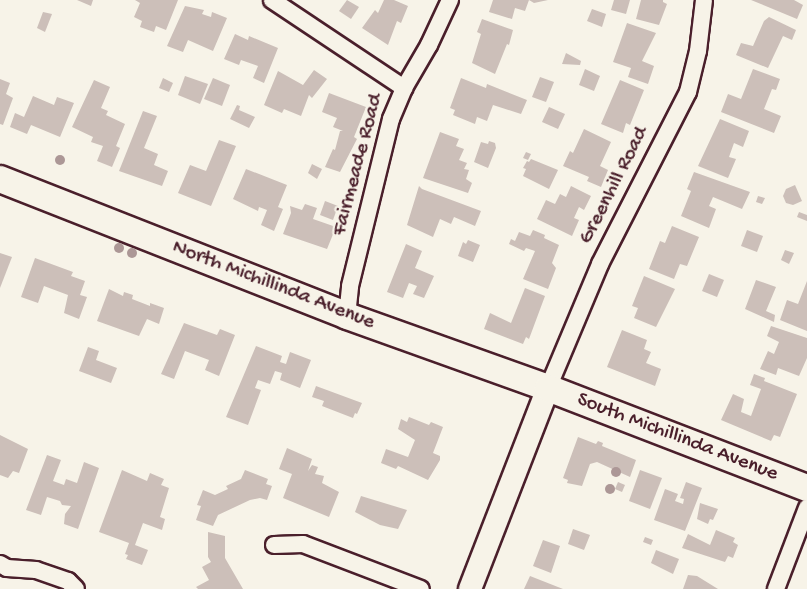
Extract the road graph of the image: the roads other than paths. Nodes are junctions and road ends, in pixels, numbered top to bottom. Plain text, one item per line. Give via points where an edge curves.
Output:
1 (272, 0) edge
2 (450, 0) edge
3 (704, 0) edge
4 (404, 88) junction
5 (0, 179) edge
6 (347, 316) junction
7 (548, 388) junction
8 (806, 490) edge
9 (274, 545) dead end
10 (0, 564) edge
11 (76, 589) edge
12 (420, 589) edge
13 (470, 589) edge
14 (776, 589) edge

1 - 4 street
2 - 4 street, Fairmeade Road
3 - 7 street, Greenhill Road via 688,92 600,264
4 - 6 street, Fairmeade Road via 382,154 350,286
5 - 6 main road, North Michillinda Avenue
6 - 7 main road, North Michillinda Avenue
7 - 8 main road, South Michillinda Avenue
7 - 13 street
8 - 14 street
9 - 12 street via 303,544
10 - 11 street via 36,570 68,581

